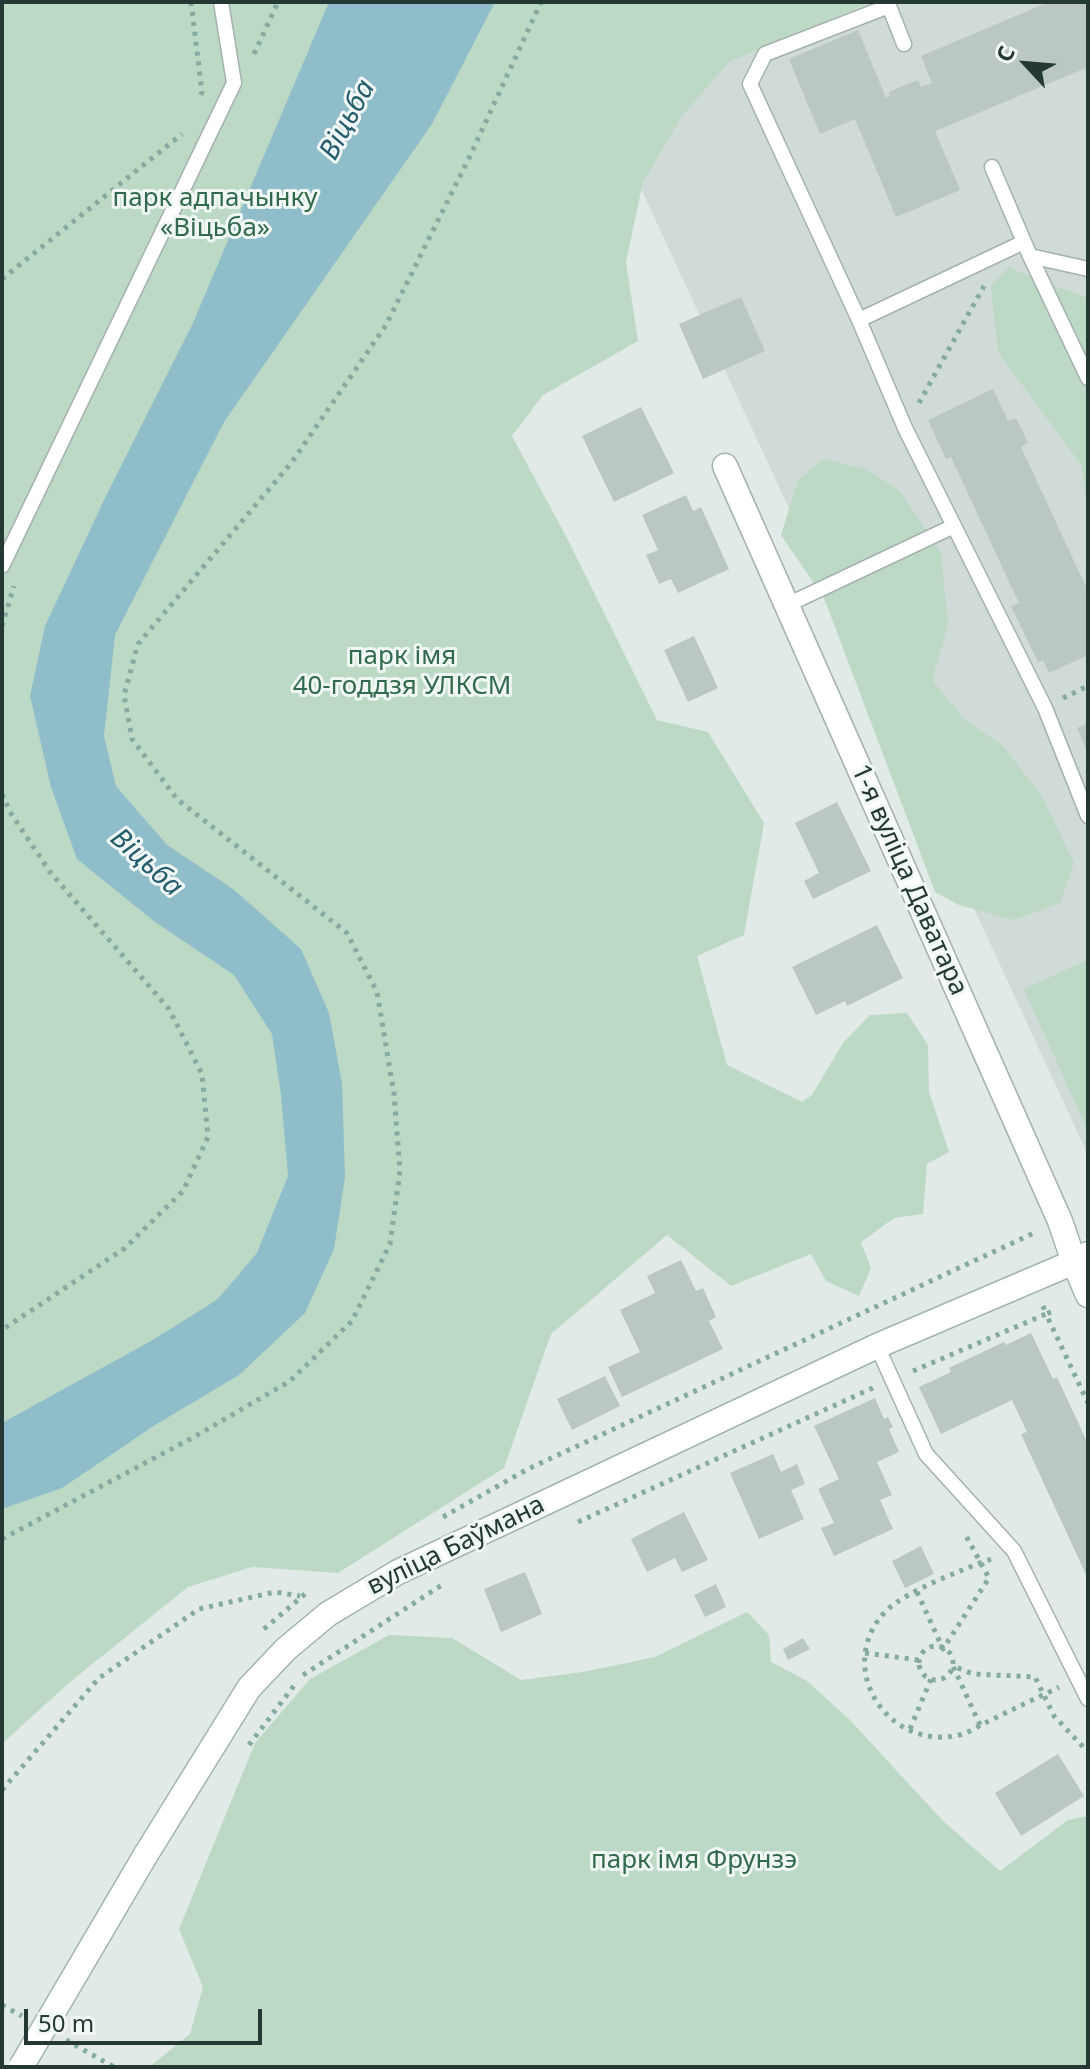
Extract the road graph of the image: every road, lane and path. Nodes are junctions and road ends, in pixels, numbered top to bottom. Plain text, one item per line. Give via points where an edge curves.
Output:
1 (191, 2) edge
2 (221, 2) edge
3 (278, 2) edge
4 (541, 2) edge
5 (904, 44) dead end
6 (249, 64) dead end
7 (196, 103) dead end
8 (186, 125) dead end
9 (992, 167) dead end
10 (1027, 249) junction
11 (1002, 253) junction
12 (1088, 269) edge
13 (2, 279) edge
14 (859, 320) junction
15 (1088, 378) edge
16 (905, 428) junction
17 (725, 466) dead end
18 (954, 526) junction
19 (2, 566) edge
20 (19, 572) dead end
21 (787, 605) junction
22 (2, 626) edge
23 (2, 794) edge
24 (1088, 816) edge
25 (1019, 1240) dead end
26 (1021, 1248) dead end
27 (1081, 1258) edge
28 (1088, 1295) edge
29 (1043, 1306) dead end
30 (1053, 1311) dead end
31 (1046, 1314) junction
32 (2, 1330) edge
33 (877, 1346) junction
34 (892, 1379) junction
35 (1088, 1403) edge
36 (959, 1521) dead end
37 (569, 1526) dead end
38 (2, 1539) edge
39 (1014, 1551) junction
40 (980, 1563) junction
41 (446, 1583) dead end
42 (917, 1592) junction
43 (328, 1614) junction
44 (943, 1649) junction
45 (865, 1653) junction
46 (919, 1660) junction
47 (953, 1666) junction
48 (1078, 1678) junction
49 (931, 1679) junction
50 (1044, 1695) junction
51 (1088, 1699) edge
52 (980, 1725) junction
53 (910, 1729) junction
54 (1088, 1752) edge
55 (241, 1757) dead end
56 (2, 1790) edge
57 (21, 2067) edge

1 - 7 path via 202,92
2 - 19 lane via 234,83
3 - 6 path
4 - 38 path via 386,325 292,462 138,644 124,695 132,739 177,799 347,933 377,992 400,1171 390,1244 352,1321 290,1381
5 - 14 lane via 889,6 765,54 750,84
8 - 13 path via 180,136
9 - 10 lane
10 - 11 lane
10 - 12 lane
10 - 15 lane
11 - 14 lane
11 - 16 path
14 - 16 lane
16 - 18 lane
17 - 21 street, 1-я вуліца Даватара
18 - 21 lane
18 - 24 lane via 1045,708
20 - 22 path
21 - 27 street, 1-я вуліца Даватара
23 - 32 path via 50,872 169,1009 202,1074 208,1137 183,1191 125,1248
25 - 26 path
27 - 28 street, 1-я вуліца Даватара
27 - 33 street, вуліца Баўмана
29 - 31 path
30 - 31 path
31 - 34 path
31 - 35 path
33 - 34 lane
33 - 43 street, вуліца Баўмана via 398,1572
34 - 37 path
34 - 39 lane via 926,1454
36 - 40 path
39 - 40 path
39 - 48 lane
40 - 42 path
40 - 44 path via 989,1578
41 - 55 path via 301,1676
42 - 44 path
42 - 45 path via 885,1612
43 - 56 path via 300,1597 275,1592 199,1609 99,1678
43 - 57 street, вуліца Баўмана, bridge via 249,1688
44 - 46 path via 930,1647
44 - 47 path
45 - 46 path
45 - 53 path via 865,1681 877,1707
46 - 49 path
47 - 49 path via 942,1679
47 - 50 path via 973,1674 1035,1677
47 - 52 path
48 - 50 path
48 - 51 lane
49 - 53 path
50 - 52 path
50 - 54 path via 1054,1716
52 - 53 path via 960,1735 929,1736

